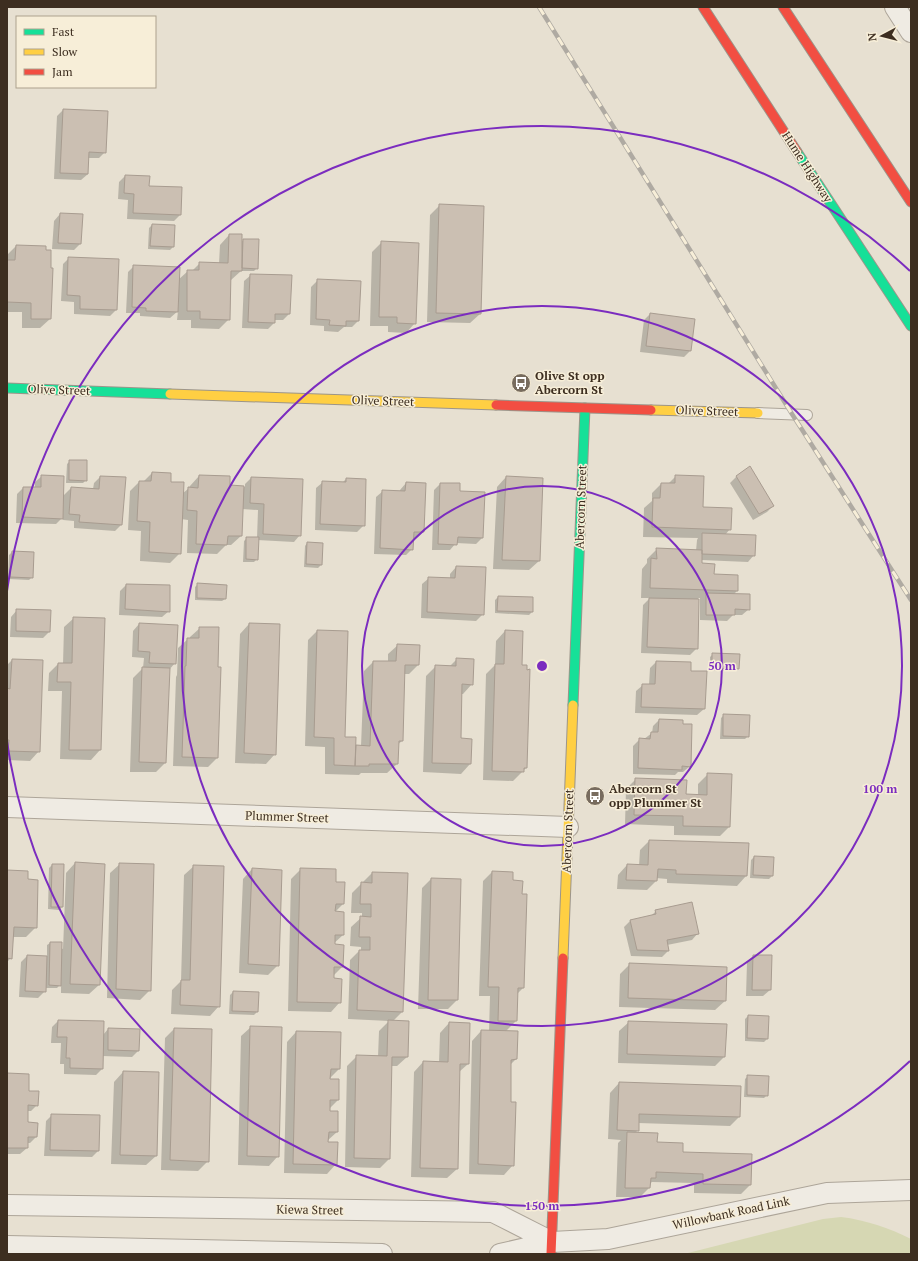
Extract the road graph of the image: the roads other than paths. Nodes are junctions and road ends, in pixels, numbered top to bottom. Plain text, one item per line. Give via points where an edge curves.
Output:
1 (703, 7) edge
2 (783, 7) edge
3 (895, 7) edge
4 (911, 32) edge
5 (911, 202) edge
6 (911, 326) edge
7 (7, 388) edge
8 (585, 408) junction
9 (758, 413) joint
10 (807, 415) dead end
11 (7, 807) edge
12 (568, 827) junction
13 (911, 1190) edge
14 (7, 1205) edge
15 (7, 1246) edge
16 (551, 1248) edge
17 (382, 1254) edge
18 (500, 1254) edge

1 - 6 main road, Hume Highway
2 - 5 main road
3 - 4 street
7 - 8 main road, Olive Street
8 - 9 main road, Olive Street
8 - 12 main road, Abercorn Street
9 - 10 lane
11 - 12 street, Plummer Street
12 - 16 main road, Abercorn Street
13 - 16 street, Willowbank Road Link via 827,1193 608,1239
14 - 16 street, Kiewa Street via 493,1212
15 - 17 street
16 - 18 street

